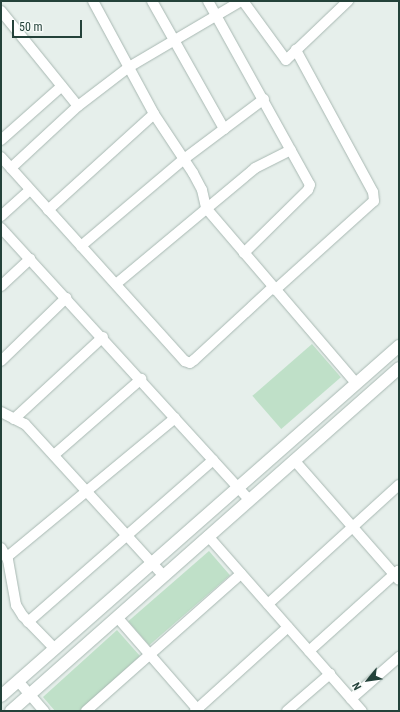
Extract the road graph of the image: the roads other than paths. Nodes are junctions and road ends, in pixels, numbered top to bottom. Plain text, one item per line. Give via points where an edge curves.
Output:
1 (93, 1) edge
2 (152, 1) edge
3 (208, 1) edge
4 (242, 1) edge
5 (348, 1) edge
6 (1, 11) edge
7 (217, 17) junction
8 (173, 41) junction
9 (296, 50) junction
10 (129, 67) junction
11 (62, 86) junction
12 (264, 99) junction
13 (78, 106) junction
14 (154, 114) junction
15 (224, 129) junction
16 (1, 140) edge
17 (291, 150) junction
18 (1, 157) edge
19 (184, 159) junction
20 (11, 168) junction
21 (30, 190) junction
22 (206, 208) junction
23 (48, 210) junction
24 (1, 216) edge
25 (1, 228) edge
26 (81, 246) junction
27 (244, 253) junction
28 (30, 259) junction
29 (116, 284) junction
30 (1, 286) edge
31 (274, 288) junction
32 (66, 298) junction
33 (103, 337) junction
34 (399, 346) edge
35 (1, 361) edge
36 (399, 368) edge
37 (141, 380) junction
38 (356, 384) junction
39 (1, 412) edge
40 (175, 418) junction
41 (14, 419) junction
42 (54, 455) junction
43 (213, 460) junction
44 (294, 460) junction
45 (399, 485) edge
46 (238, 488) junction
47 (86, 492) junction
48 (249, 500) junction
49 (352, 527) junction
50 (128, 536) junction
51 (208, 536) junction
52 (4, 557) edge
53 (152, 562) junction
54 (241, 574) junction
55 (398, 575) edge
56 (164, 576) junction
57 (268, 604) junction
58 (117, 616) junction
59 (28, 622) junction
60 (288, 627) junction
61 (55, 649) junction
62 (309, 651) junction
63 (150, 654) junction
64 (399, 657) edge
65 (330, 674) junction
66 (18, 681) junction
67 (29, 694) junction
68 (1, 696) edge
69 (351, 699) junction
70 (197, 710) edge
71 (11, 711) edge
72 (44, 711) edge
73 (86, 711) edge
74 (287, 711) edge
75 (362, 711) edge

1 - 10 street
2 - 8 street
3 - 7 street
4 - 7 street
4 - 9 street via 286,60
5 - 9 street
6 - 11 street
7 - 8 street
7 - 12 street
8 - 10 street
8 - 15 street
9 - 31 street via 373,192 374,201
10 - 13 street
10 - 14 street
11 - 13 street
11 - 16 street
12 - 15 street
12 - 17 street
13 - 20 street
14 - 19 street
14 - 23 street
15 - 19 street
17 - 22 street via 255,168
17 - 27 street via 310,187
18 - 20 street
19 - 22 street via 202,190
19 - 26 street
20 - 21 street
21 - 23 street
21 - 24 street
22 - 27 street
22 - 29 street
23 - 26 street
25 - 28 street
26 - 29 street
27 - 31 street
28 - 30 street
28 - 32 street
29 - 31 street via 185,361 190,363
31 - 38 street
32 - 33 street
32 - 35 street
33 - 37 street
33 - 41 street
34 - 38 main road
36 - 44 main road
37 - 40 street
37 - 42 street
38 - 46 main road
39 - 41 street
40 - 43 street
40 - 47 street
41 - 42 street via 26,424
42 - 47 street
43 - 46 street
43 - 50 street
44 - 48 main road
44 - 49 street
45 - 49 street
46 - 48 street
46 - 53 main road
47 - 50 street
47 - 52 street
48 - 51 main road
49 - 55 street
49 - 57 street
50 - 53 street
50 - 59 street
51 - 54 street
51 - 56 main road
52 - 59 street via 16,605
53 - 56 street
53 - 61 main road
54 - 57 street
54 - 63 street
55 - 62 street
56 - 58 main road
57 - 60 street
58 - 63 street
58 - 67 main road
59 - 61 street
60 - 62 street
60 - 70 street
61 - 66 main road
62 - 65 street
63 - 70 street
63 - 73 street
64 - 69 street
65 - 69 street
65 - 74 street
66 - 67 street
66 - 68 main road
67 - 71 main road
67 - 72 street
69 - 75 street

